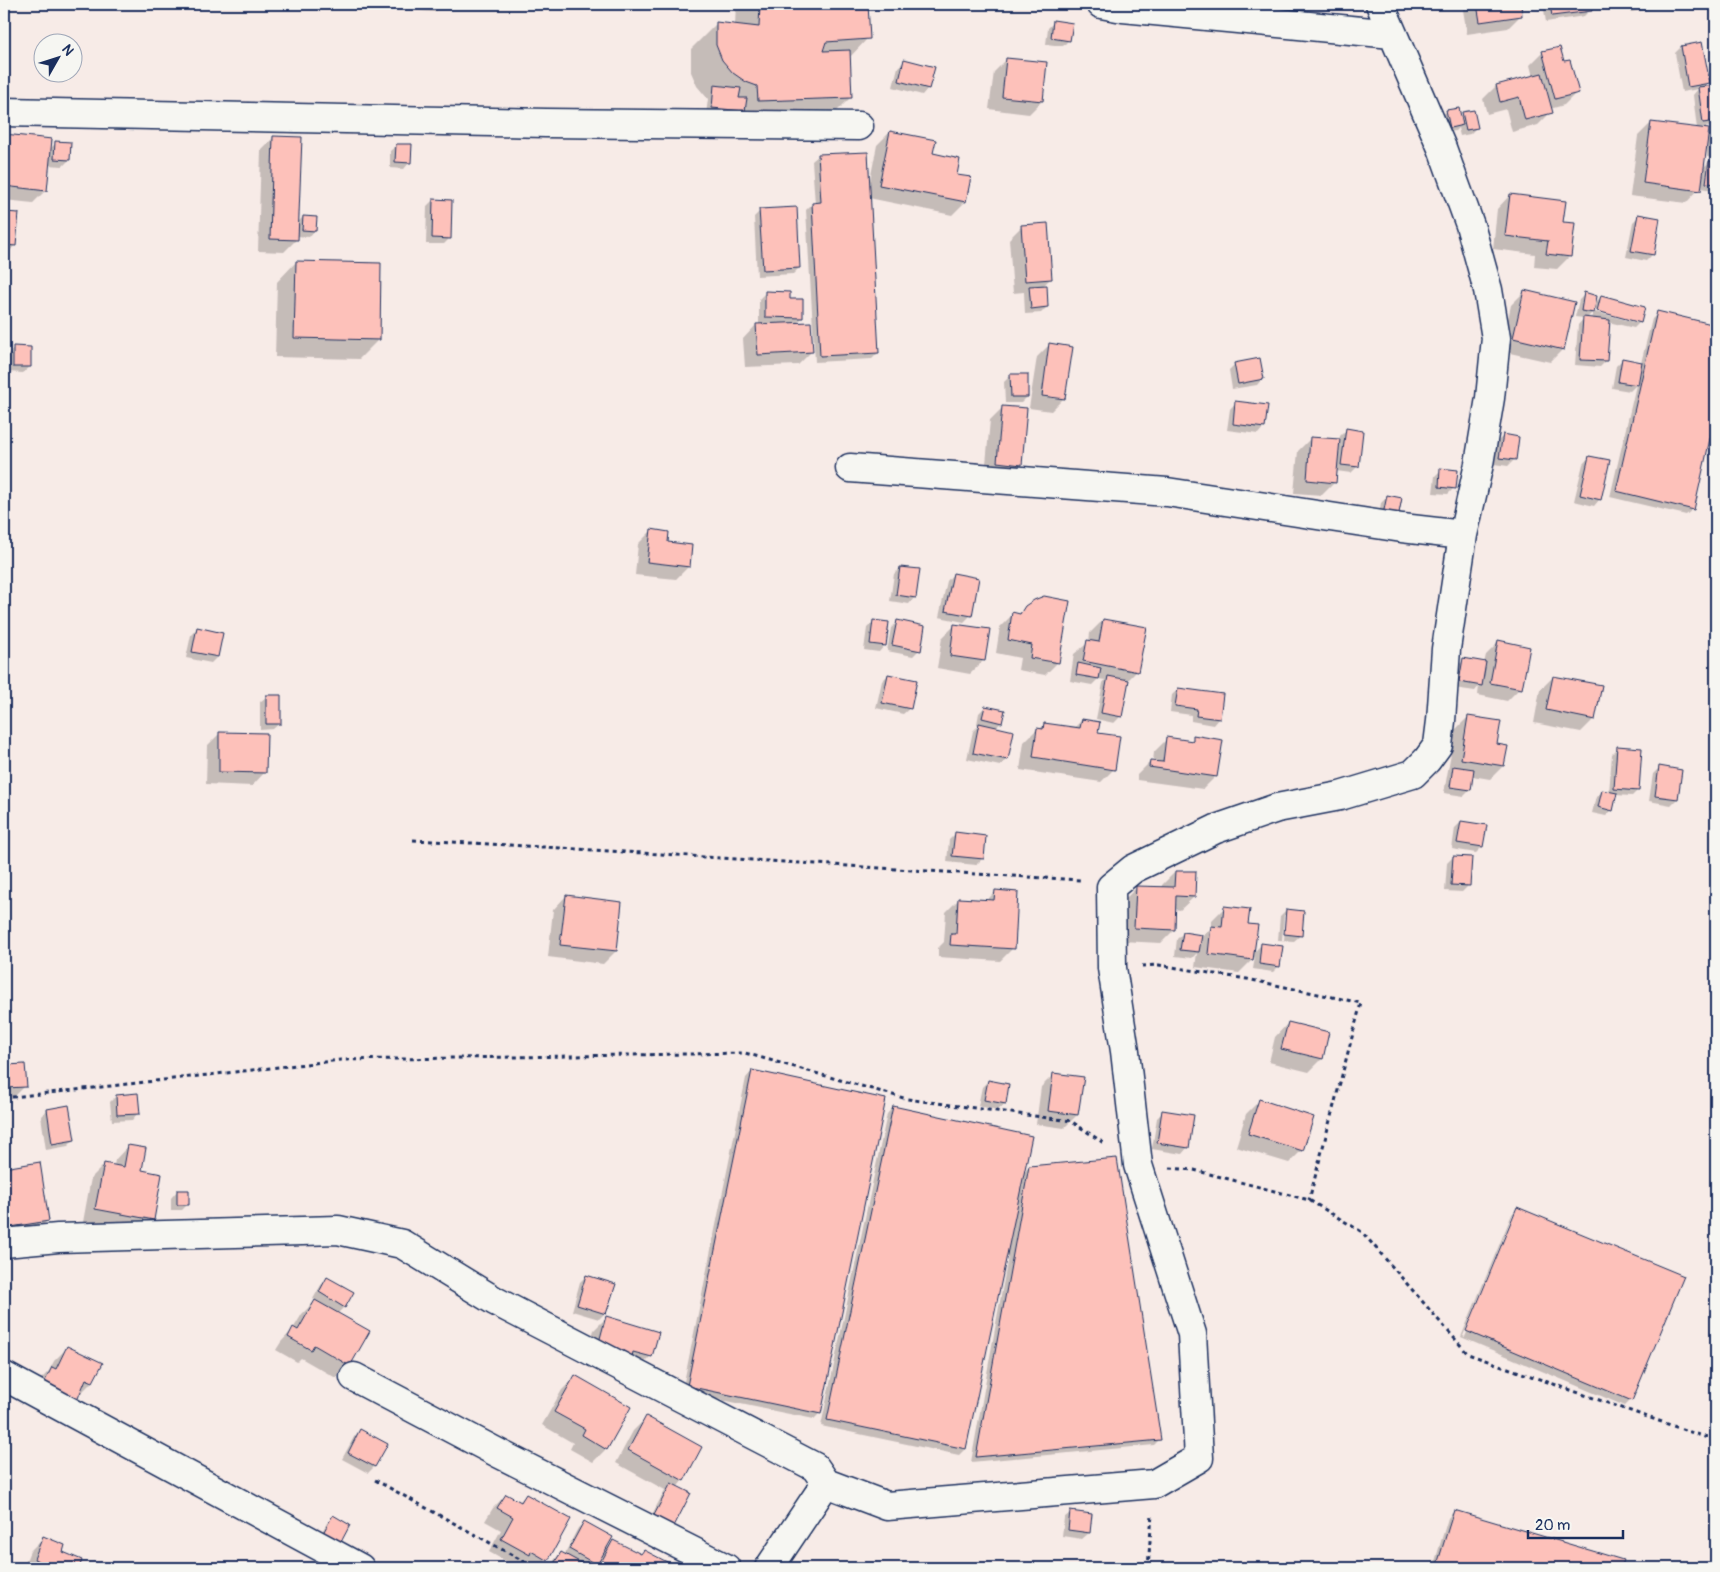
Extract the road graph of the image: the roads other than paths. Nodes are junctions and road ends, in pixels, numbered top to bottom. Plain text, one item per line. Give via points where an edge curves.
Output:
1 (1101, 4) edge
2 (1380, 4) edge
3 (1392, 34) junction
4 (4, 112) edge
5 (859, 126) dead end
6 (850, 468) dead end
7 (1462, 535) junction
8 (4, 1243) edge
9 (4, 1376) edge
10 (354, 1377) dead end
11 (826, 1483) junction
12 (360, 1568) edge
13 (726, 1568) edge
14 (769, 1568) edge

1 - 3 street
2 - 3 street
3 - 7 street via 1442,148 1470,225 1488,290 1496,338 1479,464
4 - 5 street
6 - 7 street via 1167,492
7 - 11 street via 1446,649 1438,745 1427,760 1413,774 1340,796 1277,808 1216,829 1133,869 1111,887 1112,968 1138,1165 1192,1334 1199,1458 1154,1484 887,1506
8 - 11 street via 58,1238 338,1230 402,1244 495,1301 815,1467
9 - 12 street
10 - 13 street
11 - 14 street

